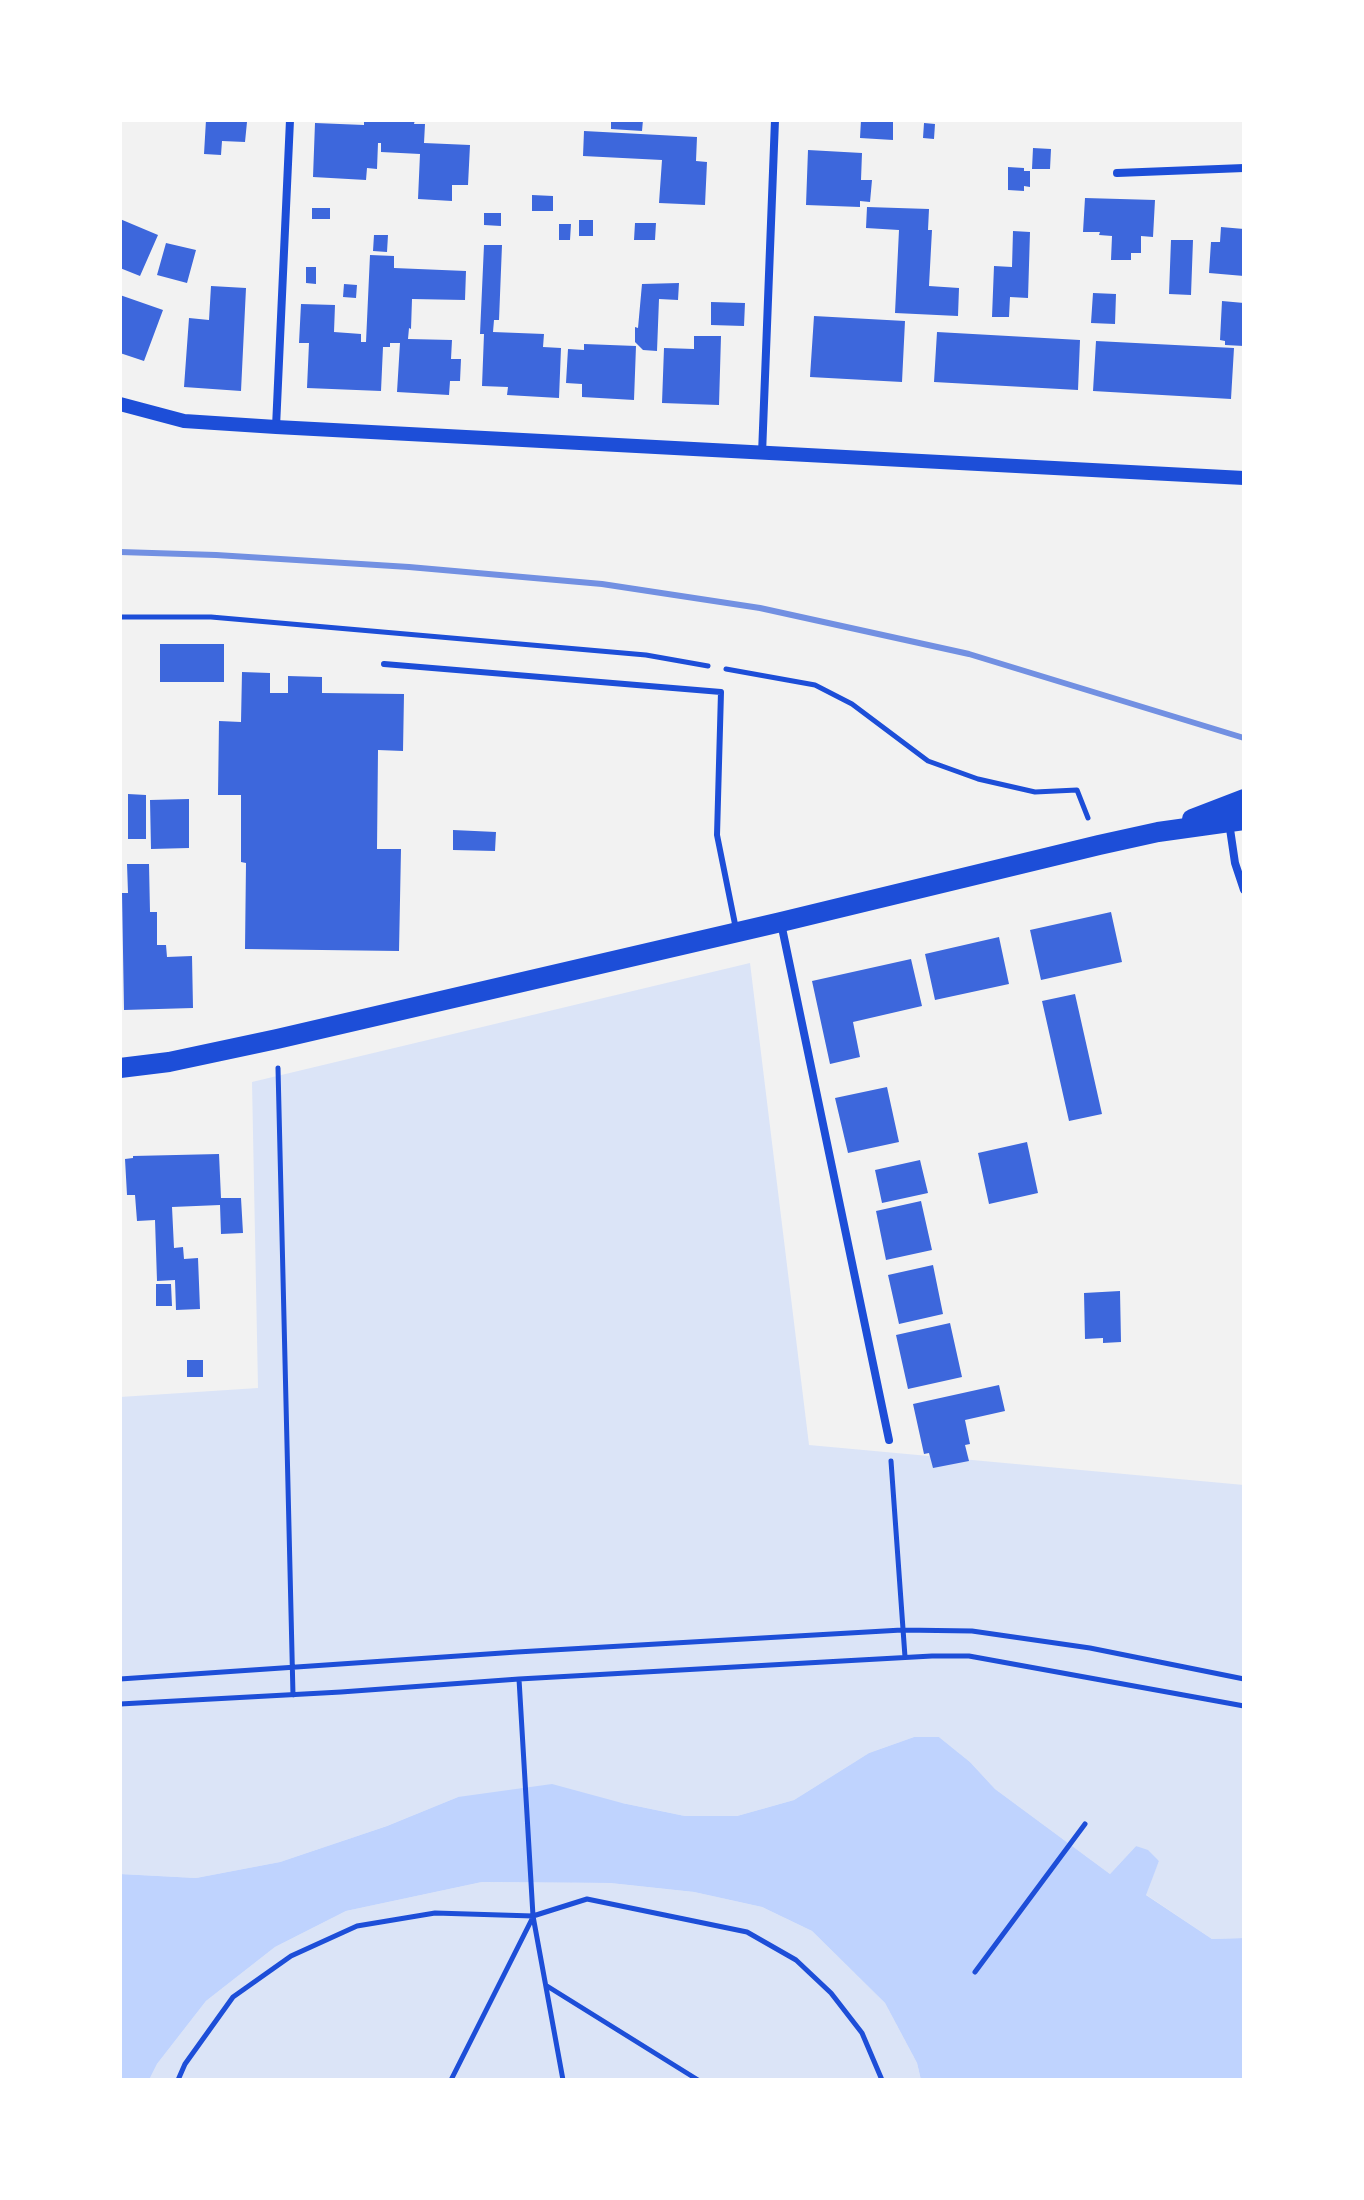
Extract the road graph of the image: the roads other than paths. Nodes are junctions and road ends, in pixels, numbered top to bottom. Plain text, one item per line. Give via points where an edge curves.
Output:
1 (290, 120) edge
2 (775, 120) edge
3 (1244, 168) edge
4 (1117, 173) dead end
5 (120, 404) edge
6 (276, 427) junction
7 (762, 454) junction
8 (1244, 478) edge
9 (384, 664) dead end
10 (1235, 812) edge
11 (1244, 890) edge
12 (781, 922) junction
13 (737, 932) junction
14 (120, 1068) edge
15 (889, 1440) road end

1 - 6 street
2 - 7 street
3 - 4 street
5 - 6 street via 184,421
6 - 7 street
7 - 8 street
9 - 13 lane via 721,692 717,835
10 - 11 street via 1235,863
10 - 12 main road
12 - 13 main road
12 - 15 street
13 - 14 main road via 277,1039

